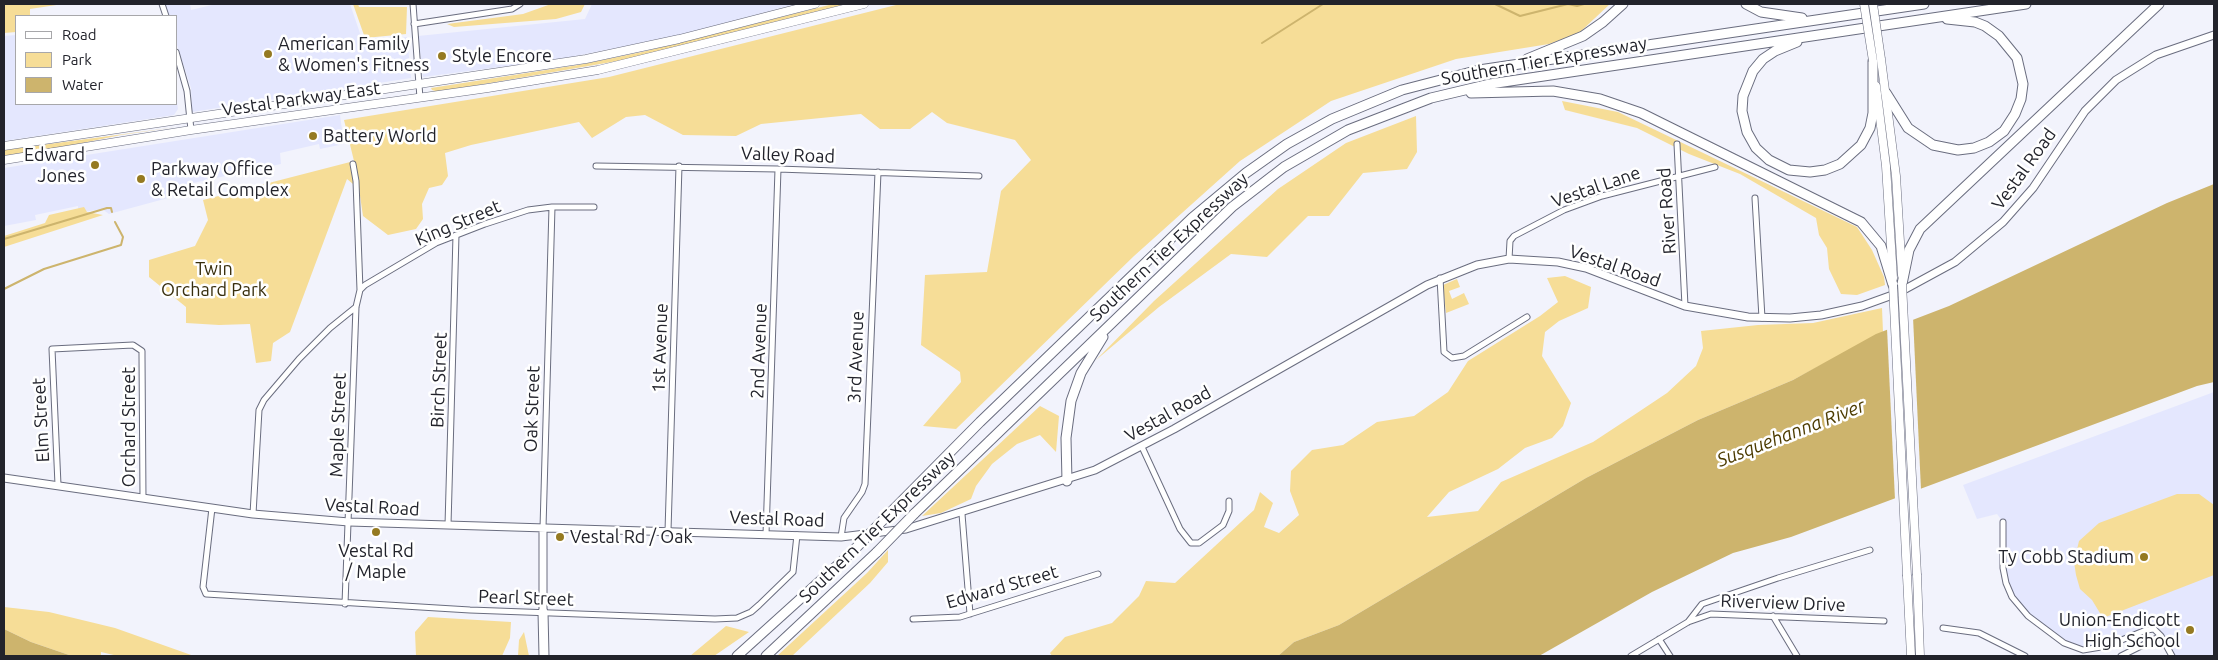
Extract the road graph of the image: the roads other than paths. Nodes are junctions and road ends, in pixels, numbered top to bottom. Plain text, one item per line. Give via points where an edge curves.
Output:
1 (413, 4) edge
2 (815, 4) edge
3 (864, 4) edge
4 (1623, 4) edge
5 (1746, 4) edge
6 (1864, 4) edge
7 (1873, 4) edge
8 (1924, 4) edge
9 (2026, 4) edge
10 (2159, 4) edge
11 (519, 5) edge
12 (1934, 17) junction
13 (1815, 20) junction
14 (414, 24) junction
15 (1818, 35) junction
16 (2214, 35) edge
17 (178, 59) edge
18 (1877, 61) junction
19 (1511, 65) junction
20 (419, 85) junction
21 (1886, 93) junction
22 (420, 98) junction
23 (1431, 98) junction
24 (190, 119) junction
25 (191, 130) junction
26 (1677, 144) dead end
27 (4, 146) edge
28 (4, 160) edge
29 (353, 164) dead end
30 (596, 166) dead end
31 (679, 166) junction
32 (1715, 167) dead end
33 (778, 169) junction
34 (878, 172) junction
35 (979, 176) dead end
36 (1678, 176) junction
37 (1755, 198) dead end
38 (552, 207) junction
39 (594, 207) dead end
40 (456, 235) junction
41 (1509, 259) junction
42 (1440, 278) junction
43 (1898, 284) junction
44 (360, 290) junction
45 (1685, 306) junction
46 (356, 308) junction
47 (1124, 311) junction
48 (1527, 317) dead end
49 (1762, 318) junction
50 (51, 353) joint
51 (1142, 447) junction
52 (4, 478) edge
53 (1067, 481) junction
54 (58, 485) junction
55 (142, 498) junction
56 (1229, 501) dead end
57 (212, 508) junction
58 (253, 514) junction
59 (962, 514) junction
60 (349, 522) junction
61 (2003, 522) dead end
62 (448, 525) junction
63 (543, 528) junction
64 (668, 531) junction
65 (766, 534) junction
66 (796, 535) junction
67 (841, 536) junction
68 (1870, 550) dead end
69 (1098, 574) dead end
70 (345, 604) junction
71 (543, 612) junction
72 (970, 614) junction
73 (1773, 616) junction
74 (913, 619) dead end
75 (1884, 621) dead end
76 (1688, 622) junction
77 (1943, 628) dead end
78 (2161, 636) junction
79 (1660, 638) junction
80 (1911, 654) edge
81 (544, 656) edge
82 (736, 656) edge
83 (766, 656) edge
84 (1632, 656) edge
85 (1670, 656) edge
86 (1797, 656) edge
87 (1920, 656) edge
88 (2025, 656) edge
89 (2121, 656) edge
90 (2172, 656) edge

1 - 14 street
2 - 20 main road, Vestal Parkway East via 594,57
3 - 22 main road, Vestal Parkway East via 598,70
4 - 19 highway via 1583,36
5 - 13 highway via 1761,12
6 - 18 main road, bridge
7 - 18 main road, bridge
8 - 13 highway, Southern Tier Expressway
9 - 12 highway, Southern Tier Expressway
10 - 43 highway via 1920,229
11 - 14 street via 512,9
12 - 15 highway, Southern Tier Expressway
12 - 21 highway via 1975,22 2009,45 2017,58 2023,84 2010,123 1989,142 1974,148 1942,148 1920,138 1908,128
13 - 19 highway, Southern Tier Expressway
14 - 20 street
15 - 18 highway via 1775,51 1763,60 1747,82 1742,111 1747,132 1756,148 1789,170 1810,172 1833,167 1861,145 1873,113
15 - 23 highway, Southern Tier Expressway via 1517,79
16 - 49 street, Vestal Road via 2156,55 2108,86 2079,118 2016,209 1980,244 1942,271 1898,293 1850,309 1800,318
17 - 24 street via 187,91
18 - 21 main road
18 - 43 main road
19 - 82 highway, Southern Tier Expressway, bridge via 1417,86 1355,108 1294,140 1246,173 1179,231 980,422 851,553
20 - 22 street
20 - 24 main road, Vestal Parkway East
21 - 43 main road via 1896,176
22 - 25 main road, Vestal Parkway East
23 - 43 highway via 1477,92 1553,91 1600,99 1641,113 1860,222 1880,246
23 - 47 highway, Southern Tier Expressway via 1348,130 1272,175 1212,225
24 - 25 street
24 - 27 main road, Vestal Parkway East
25 - 28 main road, Vestal Parkway East
26 - 36 street, River Road
29 - 44 street
30 - 31 street, Valley Road
31 - 33 street, Valley Road
31 - 64 street, 1st Avenue
32 - 36 street, Vestal Lane
33 - 34 street, Valley Road
33 - 65 street, 2nd Avenue
34 - 35 street, Valley Road
34 - 67 street, 3rd Avenue via 865,484 844,518
36 - 41 street, Vestal Lane via 1602,196 1564,210 1514,236 1510,241
36 - 45 street, River Road
37 - 49 street
38 - 39 street, King Street
38 - 40 street, King Street via 528,210
38 - 63 street, Oak Street
40 - 44 street, King Street via 436,243
40 - 62 street, Birch Street
41 - 42 street, Vestal Road via 1468,267
41 - 45 street, Vestal Road via 1574,265
42 - 48 street via 1444,352 1452,358 1464,356
42 - 51 street, Vestal Road
43 - 80 main road, bridge
43 - 87 main road, bridge
44 - 46 street
45 - 49 street, Vestal Road
46 - 58 street via 298,359 264,400 259,410
46 - 60 street, Maple Street
47 - 53 highway via 1091,354 1074,390 1066,438
47 - 83 highway, Southern Tier Expressway, bridge
50 - 54 street, Elm Street
50 - 55 street, Orchard Street via 54,348 127,344 138,347 142,356
51 - 53 street, Vestal Road
51 - 56 street via 1186,540 1196,544 1226,522
52 - 54 street, Vestal Road
53 - 59 street, Vestal Road
54 - 55 street, Vestal Road
55 - 57 street, Vestal Road
57 - 58 street, Vestal Road
57 - 70 street, Pearl Street via 204,592 211,596
58 - 60 street, Vestal Road
59 - 67 street, Vestal Road via 899,531
59 - 72 street
60 - 62 street, Vestal Road
60 - 70 street, Maple Street
61 - 78 street via 2003,568 2012,597 2028,616 2064,643 2083,650 2146,630 2154,629
62 - 63 street, Vestal Road
63 - 64 street, Vestal Road
63 - 71 street, Oak Street
64 - 65 street, Vestal Road
65 - 66 street, Vestal Road
66 - 67 street, Vestal Road
66 - 71 street, Pearl Street via 793,572 755,609 737,618
68 - 76 street via 1702,604
69 - 72 street, Edward Street
70 - 71 street, Pearl Street
71 - 81 highway
72 - 74 street, Edward Street
73 - 75 street, Riverview Drive
73 - 76 street, Riverview Drive via 1711,614
73 - 86 street
76 - 79 street, Riverview Drive
77 - 88 street via 1978,633
78 - 89 street
78 - 90 street
79 - 84 street, Riverview Drive
79 - 85 street

